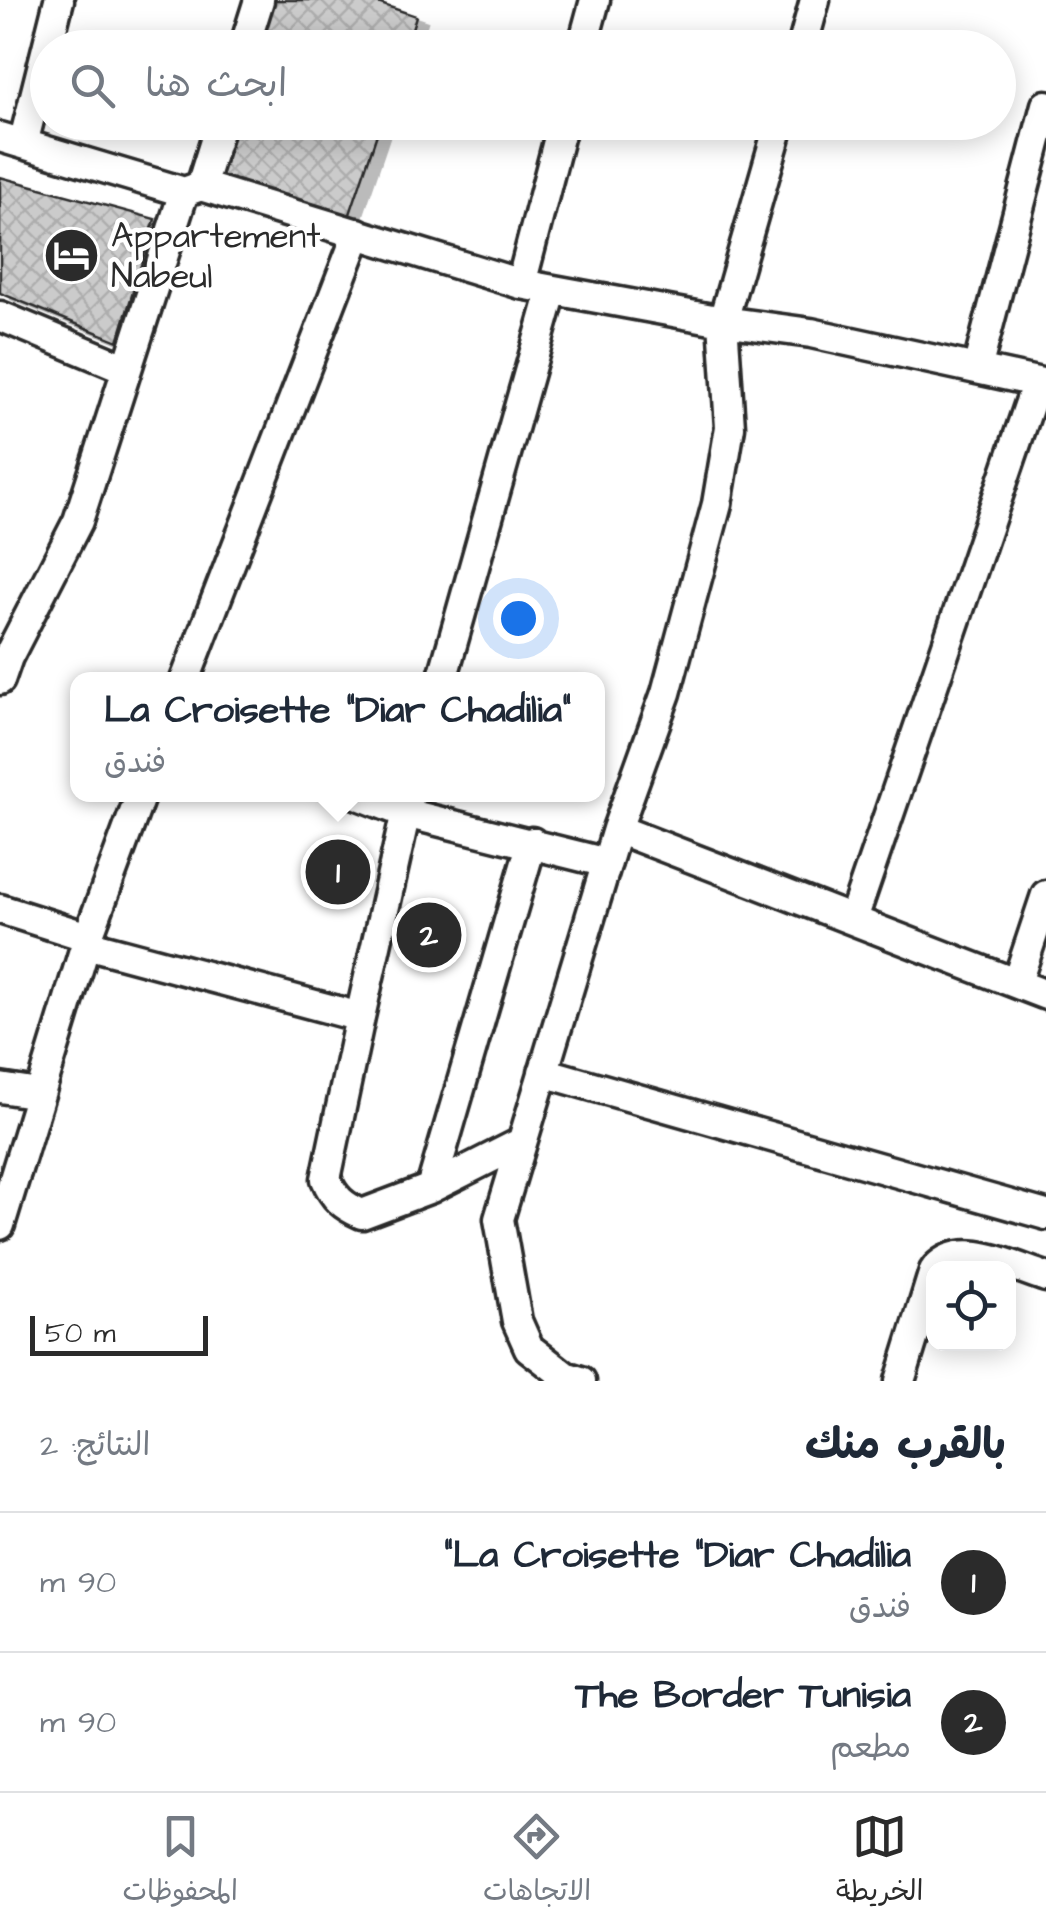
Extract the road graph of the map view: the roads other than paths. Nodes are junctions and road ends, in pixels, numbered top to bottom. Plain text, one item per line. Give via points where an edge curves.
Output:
1 (59, 0) edge
2 (259, 0) edge
3 (595, 0) edge
4 (815, 0) edge
5 (49, 30) edge
6 (250, 30) edge
7 (587, 30) edge
8 (807, 30) edge
9 (30, 85) edge
10 (1046, 105) edge
11 (11, 140) edge
12 (213, 140) edge
13 (558, 140) edge
14 (775, 140) edge
15 (193, 189) junction
16 (358, 233) junction
17 (521, 284) junction
18 (552, 291) junction
19 (0, 316) edge
20 (723, 321) junction
21 (127, 369) junction
22 (977, 369) junction
23 (1042, 383) edge
24 (188, 672) edge
25 (444, 672) edge
26 (0, 680) edge
27 (139, 802) edge
28 (407, 804) edge
29 (617, 829) junction
30 (532, 842) junction
31 (606, 863) junction
32 (1046, 895) edge
33 (0, 909) edge
34 (853, 919) junction
35 (87, 941) junction
36 (1017, 982) junction
37 (1046, 994) edge
38 (360, 1018) junction
39 (543, 1072) junction
40 (0, 1088) edge
41 (38, 1094) junction
42 (520, 1143) junction
43 (432, 1188) junction
44 (1046, 1215) edge
45 (0, 1225) edge
46 (944, 1261) edge
47 (990, 1261) edge
48 (1016, 1268) edge
49 (1046, 1277) edge
50 (926, 1299) edge
51 (581, 1381) edge
52 (900, 1381) edge

1 - 5 street
2 - 6 street
3 - 7 street
4 - 8 street
9 - 11 street
10 - 22 street
11 - 15 street
12 - 15 street
13 - 17 street
14 - 20 street
15 - 16 street
15 - 21 street
16 - 17 street
16 - 24 street
17 - 18 street
18 - 20 street
18 - 25 street
19 - 21 street
20 - 22 street
20 - 29 street via 730,428 718,504 666,692
21 - 26 street via 78,521
22 - 23 street
23 - 34 street
27 - 35 street
28 - 30 street
28 - 38 street
29 - 31 street
29 - 34 street
30 - 31 street
30 - 43 street
31 - 39 street
32 - 36 street
33 - 35 street
34 - 36 street
35 - 38 street
35 - 41 street
36 - 37 street
38 - 43 street via 326,1180 345,1207 362,1214
39 - 42 street
39 - 44 street
40 - 41 street
41 - 45 street
42 - 43 street
42 - 51 street via 498,1219 517,1321 529,1348
46 - 47 street via 962,1253
48 - 49 street
50 - 52 street

